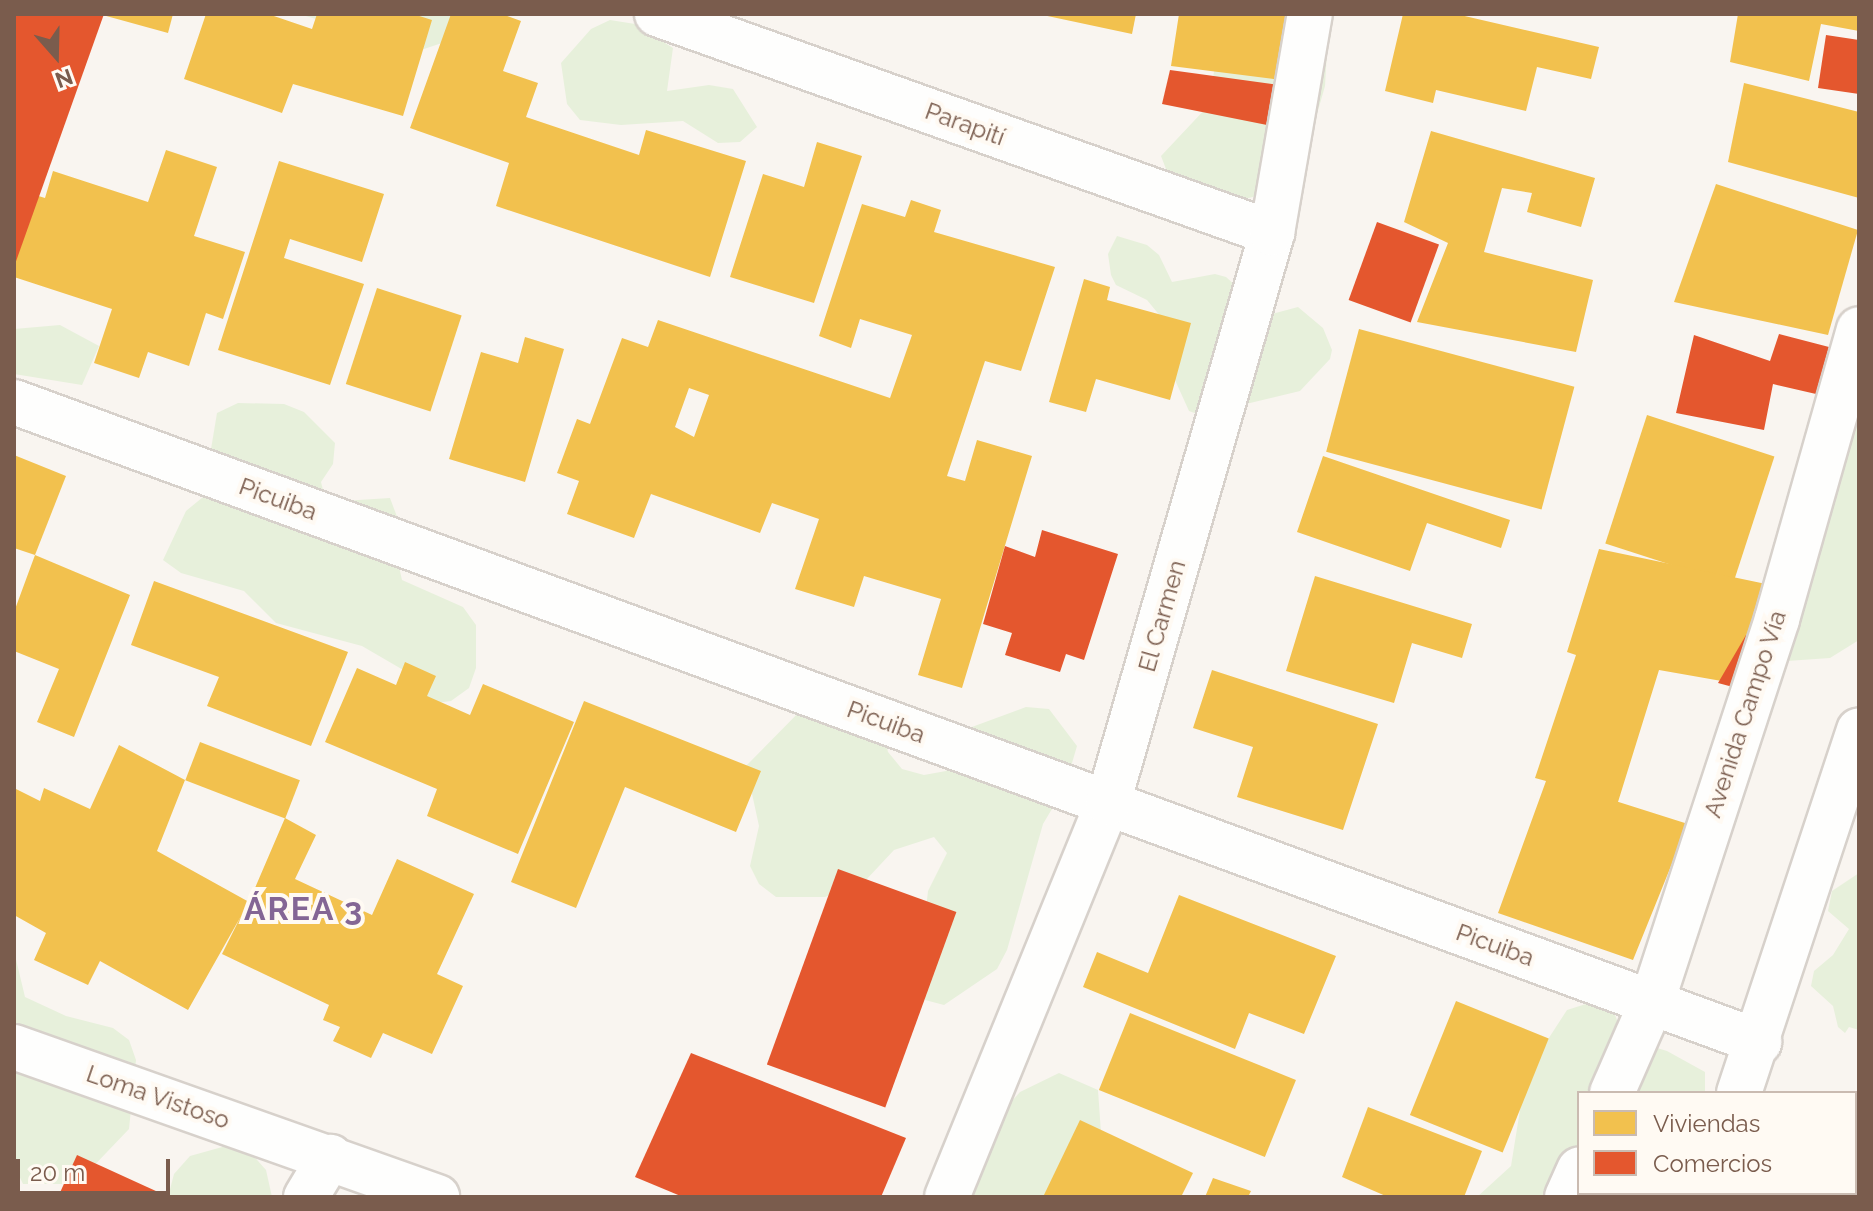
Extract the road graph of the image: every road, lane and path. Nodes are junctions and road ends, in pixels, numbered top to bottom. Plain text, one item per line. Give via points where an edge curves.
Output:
1 (657, 14) edge
2 (1310, 14) edge
3 (1272, 233) junction
4 (1859, 329) edge
5 (14, 402) edge
6 (1859, 730) edge
7 (1108, 803) junction
8 (1652, 1002) junction
9 (1759, 1042) junction
10 (14, 1047) edge
11 (1613, 1091) edge
12 (1740, 1091) edge
13 (330, 1157) junction
14 (1577, 1174) edge
15 (306, 1197) edge
16 (437, 1197) edge
17 (947, 1197) edge
18 (1567, 1197) edge

1 - 3 street, Parapití
2 - 3 street, El Carmen
3 - 7 street, El Carmen
4 - 8 street, Avenida Campo Vía via 1777,619
5 - 7 street, Picuiba
6 - 9 street
7 - 8 street, Picuiba
7 - 17 street, El Carmen
8 - 9 street, Picuiba
8 - 11 street, Avenida Campo Vía
9 - 12 street
10 - 13 street, Loma Vistoso
13 - 15 street
13 - 16 street, Loma Vistoso
14 - 18 street

